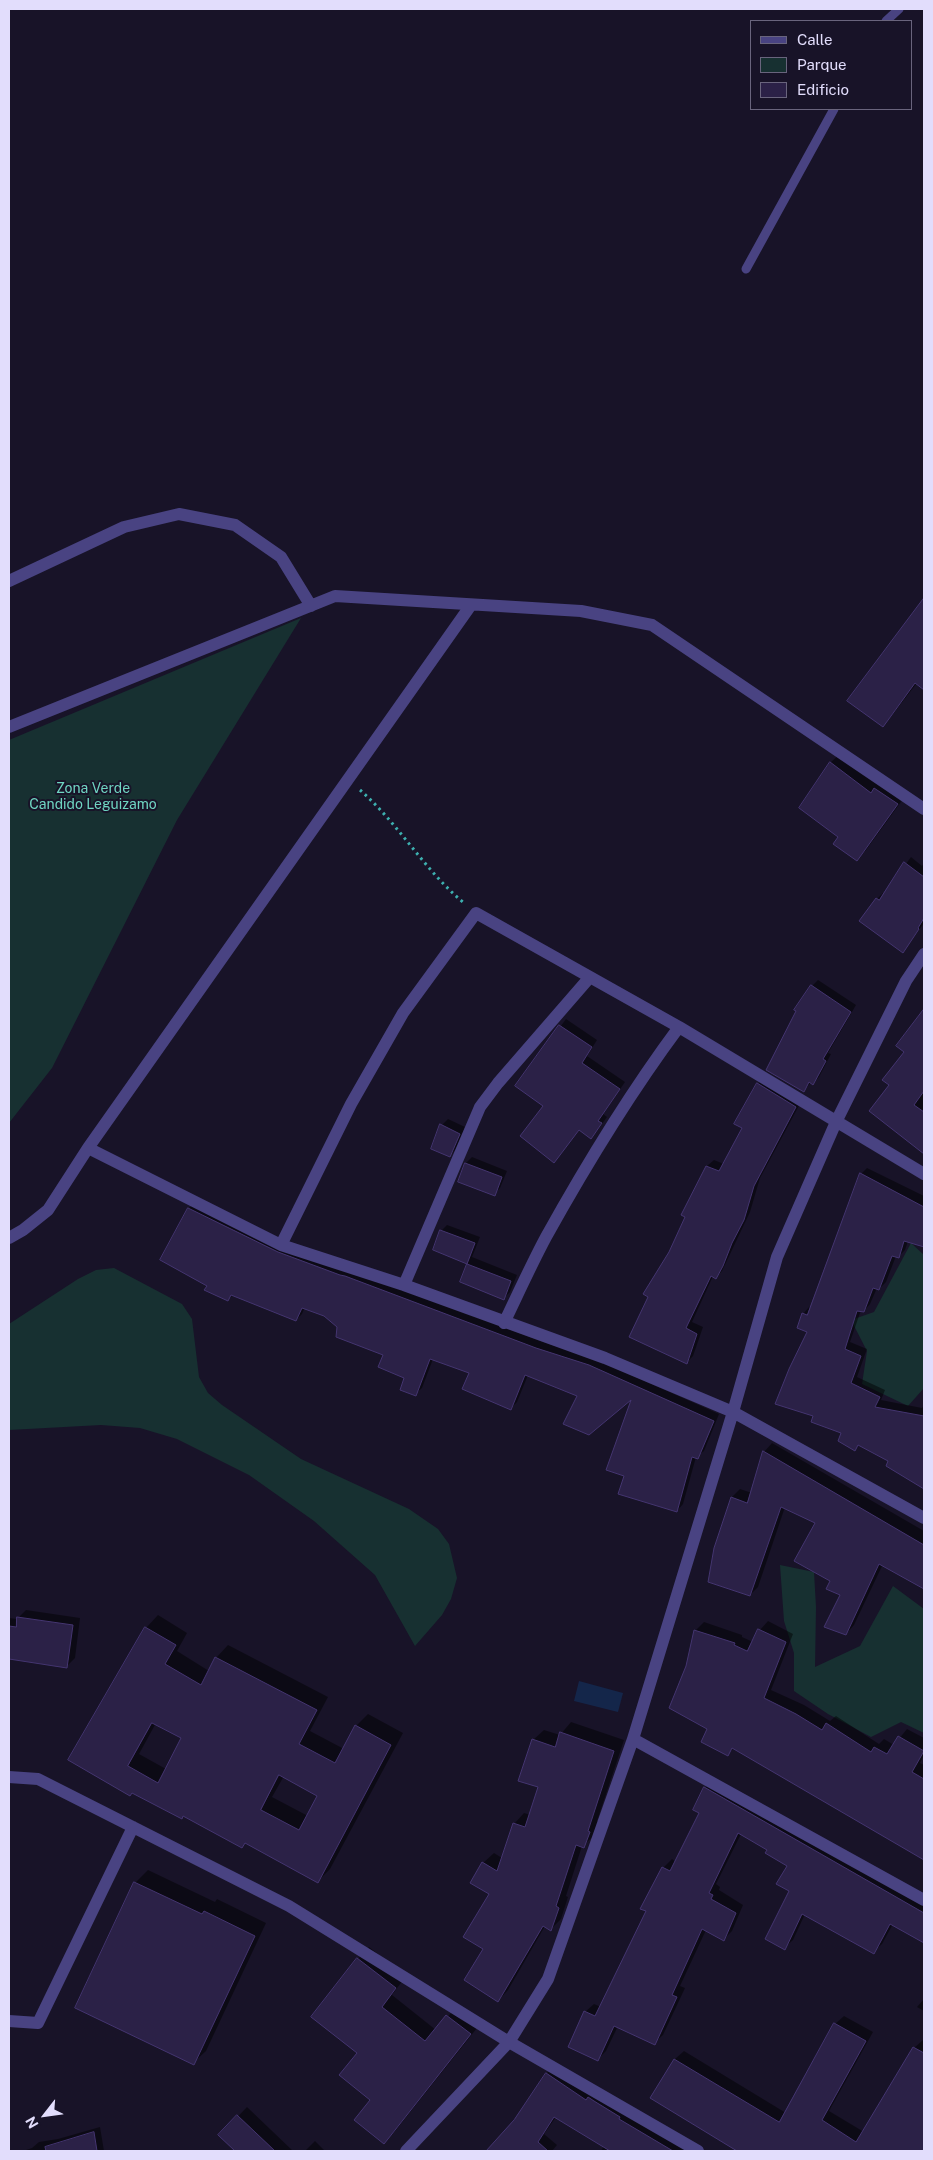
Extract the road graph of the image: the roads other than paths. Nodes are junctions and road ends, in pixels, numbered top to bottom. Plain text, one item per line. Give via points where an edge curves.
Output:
1 (899, 9) edge
2 (887, 20) edge
3 (833, 110) edge
4 (746, 269) dead end
5 (9, 581) edge
6 (471, 605) junction
7 (311, 606) junction
8 (9, 727) edge
9 (924, 809) edge
10 (924, 954) edge
11 (590, 977) junction
12 (679, 1027) junction
13 (836, 1122) junction
14 (88, 1148) junction
15 (924, 1174) edge
16 (9, 1238) edge
17 (281, 1245) junction
18 (404, 1285) junction
19 (504, 1323) junction
20 (733, 1412) junction
21 (924, 1516) edge
22 (633, 1739) junction
23 (9, 1777) edge
24 (133, 1827) junction
25 (924, 1900) edge
26 (9, 2021) edge
27 (509, 2042) junction
28 (406, 2151) edge
29 (698, 2151) edge

1 - 2 lane
3 - 4 lane
5 - 7 street via 124,528 179,514 235,524 281,557
6 - 7 street via 334,596
6 - 9 street via 581,611 652,625
6 - 14 street
7 - 8 street
10 - 13 street via 906,981
11 - 12 street
11 - 17 street via 476,912 403,1014 351,1104
11 - 18 street via 480,1107
12 - 13 street
12 - 19 street via 622,1110 546,1238
13 - 15 street
13 - 20 street via 778,1257
14 - 16 street via 48,1210
14 - 17 street
17 - 18 street
18 - 19 street
19 - 20 street via 605,1358
20 - 21 street
20 - 22 street
22 - 25 street
22 - 27 street via 548,1979
23 - 24 street via 38,1779
24 - 26 street via 38,2023
24 - 27 street via 289,1906
27 - 28 street
27 - 29 street

